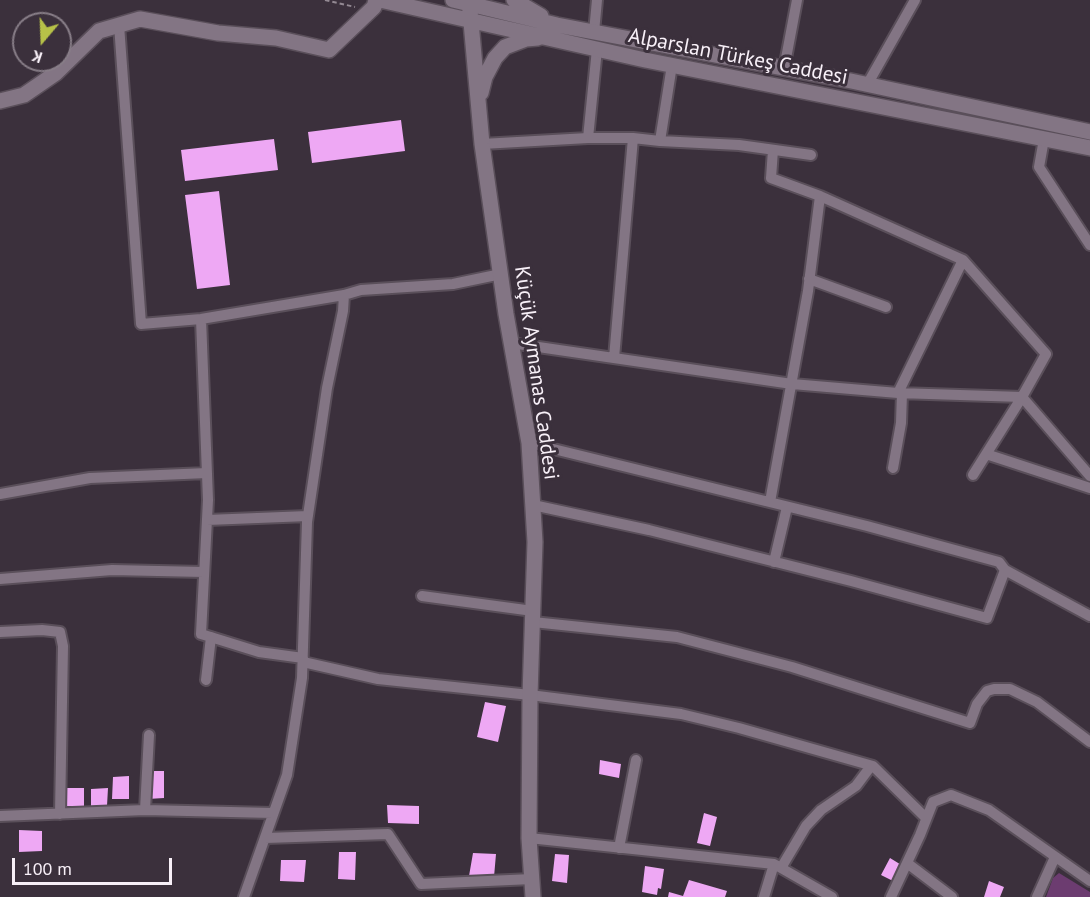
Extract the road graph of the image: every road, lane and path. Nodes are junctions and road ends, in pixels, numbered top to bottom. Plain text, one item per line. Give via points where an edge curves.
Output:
1 (378, 0) edge
2 (453, 0) edge
3 (514, 0) edge
4 (597, 0) edge
5 (797, 0) edge
6 (915, 0) edge
7 (469, 2) edge
8 (470, 20) junction
9 (119, 25) junction
10 (557, 25) junction
11 (594, 32) junction
12 (545, 37) junction
13 (597, 49) junction
14 (672, 65) junction
15 (784, 69) junction
16 (867, 85) junction
17 (0, 101) edge
18 (478, 105) junction
19 (1090, 132) edge
20 (588, 138) junction
21 (633, 138) junction
22 (1044, 139) junction
23 (660, 141) junction
24 (482, 144) junction
25 (1090, 148) edge
26 (773, 150) junction
27 (811, 155) dead end
28 (820, 196) junction
29 (1090, 245) edge
30 (963, 260) junction
31 (501, 274) junction
32 (810, 279) junction
33 (344, 295) junction
34 (886, 307) dead end
35 (201, 319) junction
36 (511, 343) junction
37 (614, 358) junction
38 (792, 384) junction
39 (900, 393) junction
40 (1022, 398) junction
41 (529, 443) junction
42 (986, 454) junction
43 (892, 468) dead end
44 (207, 473) junction
45 (973, 475) dead end
46 (1090, 476) edge
47 (1090, 488) edge
48 (0, 494) edge
49 (770, 502) junction
50 (533, 505) junction
51 (787, 507) junction
52 (308, 516) junction
53 (207, 520) junction
54 (774, 562) junction
55 (1005, 570) junction
56 (204, 572) junction
57 (0, 579) edge
58 (422, 596) dead end
59 (533, 616) junction
60 (1090, 616) edge
61 (0, 632) edge
62 (211, 637) junction
63 (303, 660) junction
64 (206, 680) dead end
65 (530, 694) junction
66 (148, 735) dead end
67 (1090, 742) edge
68 (636, 760) dead end
69 (871, 766) junction
70 (145, 810) junction
71 (273, 813) junction
72 (60, 814) junction
73 (0, 816) edge
74 (926, 818) junction
75 (265, 838) junction
76 (529, 838) junction
77 (619, 848) junction
78 (1055, 857) junction
79 (907, 863) junction
80 (778, 866) junction
81 (532, 879) junction
82 (1090, 881) edge
83 (244, 897) edge
84 (533, 897) edge
85 (764, 897) edge
86 (832, 897) edge
87 (891, 897) edge
88 (952, 897) edge
89 (1037, 897) edge

1 - 8 main road, Alparslan Türkeş Caddesi
1 - 9 main road via 329,50 276,38 218,33 140,19
2 - 7 main road, Alparslan Türkeş Caddesi
3 - 10 main road
4 - 11 street
5 - 15 street
6 - 16 street
7 - 8 main road, Küçük Aymanas Caddesi
7 - 10 main road, Alparslan Türkeş Caddesi
8 - 12 main road, Alparslan Türkeş Caddesi
8 - 18 main road, Küçük Aymanas Caddesi
9 - 17 main road via 99,31 56,73 24,95
9 - 35 street via 141,324
10 - 11 main road, Alparslan Türkeş Caddesi
11 - 15 main road, Alparslan Türkeş Caddesi
12 - 13 main road, Alparslan Türkeş Caddesi
12 - 18 main road via 505,47 485,77
13 - 14 main road, Alparslan Türkeş Caddesi
13 - 20 street
14 - 22 main road, Alparslan Türkeş Caddesi
14 - 23 street
15 - 16 main road, Alparslan Türkeş Caddesi
16 - 19 main road, Alparslan Türkeş Caddesi
18 - 24 main road, Küçük Aymanas Caddesi
20 - 21 street
20 - 24 street
21 - 23 street
21 - 37 street
22 - 25 main road, Alparslan Türkeş Caddesi
22 - 29 street via 1039,167
23 - 26 street
24 - 31 main road, Küçük Aymanas Caddesi
26 - 27 street
26 - 28 street via 771,178
28 - 30 street
28 - 32 street
30 - 39 street
30 - 40 street via 1046,354
31 - 33 street via 453,284 361,290
31 - 36 main road, Küçük Aymanas Caddesi
32 - 34 street
32 - 38 street
33 - 35 street
33 - 52 street
35 - 44 street
36 - 37 street
36 - 41 main road, Küçük Aymanas Caddesi
37 - 38 street
38 - 39 street
38 - 49 street
39 - 40 street
39 - 43 street via 901,423
40 - 42 street
40 - 46 street
41 - 49 street
41 - 50 main road, Küçük Aymanas Caddesi
42 - 45 street
42 - 47 street
44 - 48 street via 90,478
44 - 53 street
49 - 51 street
50 - 54 street
50 - 59 main road, Küçük Aymanas Caddesi
51 - 54 street
51 - 55 street via 999,562
52 - 53 street
52 - 63 street
53 - 56 street
54 - 55 street via 987,618
55 - 60 street
56 - 57 street via 112,570
56 - 62 street via 201,634
58 - 59 street
59 - 65 main road, Küçük Aymanas Caddesi
59 - 67 street via 677,637 792,667 970,723 987,692 1010,689 1037,702
61 - 72 street via 60,632
62 - 63 street
62 - 64 street
63 - 65 street via 378,678
63 - 71 street via 287,775
65 - 69 street via 681,714
65 - 76 main road, Küçük Aymanas Caddesi
66 - 70 street
68 - 77 street
69 - 74 street
69 - 80 street via 856,786 820,810
70 - 71 street
70 - 72 street
71 - 75 street
72 - 73 street
74 - 78 street via 933,802 951,795 989,810
74 - 79 street
75 - 81 street via 388,834 421,884
75 - 83 street
76 - 77 street
76 - 81 main road, Küçük Aymanas Caddesi
77 - 80 street
78 - 82 street
78 - 89 street
79 - 87 street
79 - 88 street
80 - 85 street
80 - 86 street
81 - 84 main road, Küçük Aymanas Caddesi

